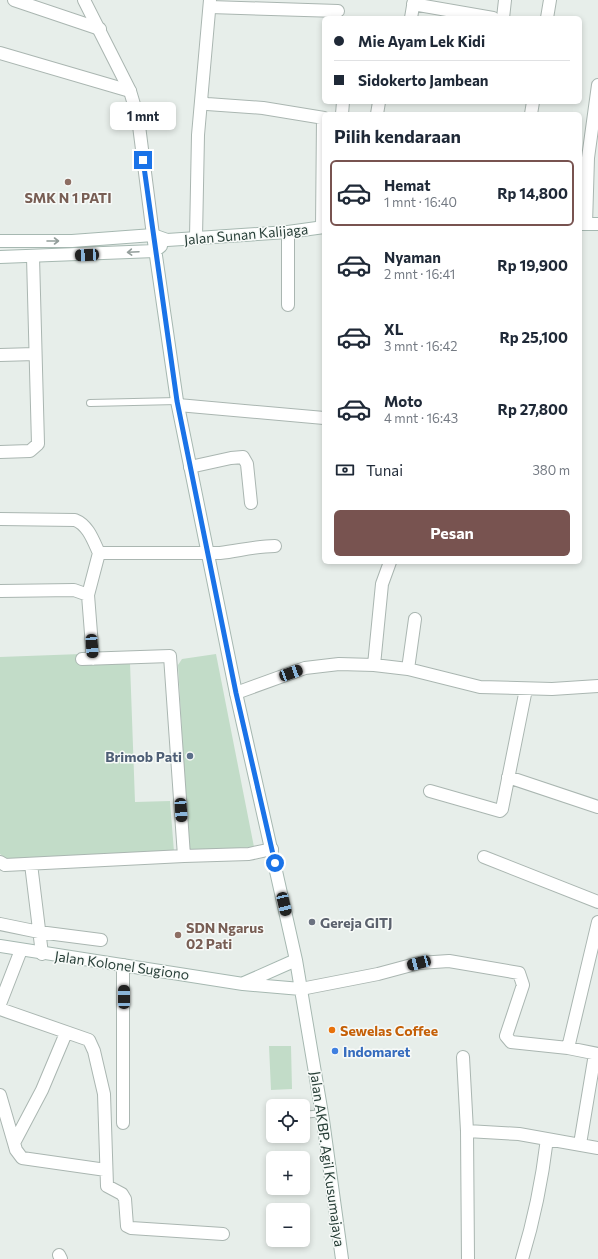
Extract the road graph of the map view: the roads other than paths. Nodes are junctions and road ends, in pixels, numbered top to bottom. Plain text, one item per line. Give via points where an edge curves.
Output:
1 (14, 0) edge
2 (84, 0) edge
3 (505, 0) edge
4 (550, 0) edge
5 (413, 2) edge
6 (210, 4) edge
7 (459, 6) edge
8 (338, 11) dead end
9 (411, 16) edge
10 (487, 16) edge
11 (503, 16) edge
12 (547, 16) edge
13 (100, 29) junction
14 (0, 53) edge
15 (598, 85) edge
16 (130, 91) junction
17 (202, 102) junction
18 (322, 118) edge
19 (588, 224) edge
20 (322, 227) edge
21 (288, 232) junction
22 (153, 235) junction
23 (196, 237) junction
24 (167, 240) junction
25 (0, 241) edge
26 (30, 241) junction
27 (72, 241) junction
28 (155, 251) junction
29 (73, 255) junction
30 (0, 257) edge
31 (32, 257) junction
32 (288, 305) dead end
33 (35, 354) junction
34 (0, 355) edge
35 (90, 403) dead end
36 (177, 403) junction
37 (322, 418) edge
38 (0, 452) edge
39 (190, 467) junction
40 (251, 503) dead end
41 (0, 519) edge
42 (275, 546) dead end
43 (99, 553) junction
44 (207, 553) junction
45 (387, 564) edge
46 (0, 591) edge
47 (88, 595) junction
48 (415, 619) dead end
49 (374, 665) junction
50 (408, 669) junction
51 (598, 686) edge
52 (526, 689) junction
53 (236, 693) junction
54 (508, 777) junction
55 (430, 791) dead end
56 (598, 807) edge
57 (272, 849) junction
58 (184, 856) junction
59 (484, 857) dead end
60 (0, 862) edge
61 (31, 864) junction
62 (598, 902) edge
63 (0, 924) edge
64 (598, 925) edge
65 (39, 932) junction
66 (102, 940) dead end
67 (0, 946) edge
68 (21, 950) junction
69 (42, 954) junction
70 (296, 960) junction
71 (124, 965) junction
72 (243, 984) junction
73 (301, 989) junction
74 (0, 1004) edge
75 (0, 1009) edge
76 (66, 1033) junction
77 (568, 1048) junction
78 (596, 1054) edge
79 (463, 1057) dead end
80 (0, 1095) edge
81 (322, 1113) junction
82 (310, 1114) edge
83 (124, 1123) dead end
84 (467, 1131) junction
85 (547, 1139) junction
86 (14, 1143) junction
87 (580, 1144) junction
88 (598, 1148) edge
89 (106, 1170) junction
90 (223, 1234) dead end
91 (342, 1259) edge
92 (468, 1259) edge
93 (522, 1259) edge

1 - 13 street
2 - 13 street, Jalan AKBP. Agil Kusumajaya
3 - 11 street
4 - 12 street
5 - 7 street
5 - 9 street
6 - 8 street
6 - 17 street
7 - 10 street
13 - 16 street, Jalan AKBP. Agil Kusumajaya
14 - 16 street
15 - 19 street via 588,158
16 - 22 street, Jalan AKBP. Agil Kusumajaya via 138,118
17 - 18 street
17 - 23 street via 198,134
20 - 21 street, Jalan Sunan Kalijaga
21 - 23 street, Jalan Sunan Kalijaga
21 - 32 street
22 - 24 street
22 - 27 street
22 - 28 street, Jalan AKBP. Agil Kusumajaya
23 - 24 street, Jalan Sunan Kalijaga
24 - 28 street
25 - 26 street
26 -> 27 street
26 - 31 street
27 - 29 street
28 -> 29 street
28 - 36 street, Jalan AKBP. Agil Kusumajaya
29 - 31 street
30 - 31 street
31 - 33 street
33 - 34 street
33 - 38 street via 38,444 30,451
35 - 36 lane
36 - 37 street
36 - 39 street, Jalan AKBP. Agil Kusumajaya
39 - 40 street via 231,458 243,458
39 - 44 street, Jalan AKBP. Agil Kusumajaya
41 - 43 street via 75,520 86,528
42 - 44 street
43 - 44 street
43 - 47 street
44 - 53 street, Jalan AKBP. Agil Kusumajaya
45 - 49 street via 382,584
46 - 47 street via 74,590
47 - 58 street via 87,659 170,656
48 - 50 street
49 - 50 street
49 - 53 street via 339,664 305,668
50 - 52 street via 480,686
51 - 52 street
52 - 54 street
53 - 57 street, Jalan AKBP. Agil Kusumajaya
54 - 55 street via 500,811
54 - 56 street
57 - 58 street via 249,854
57 - 70 street, Jalan AKBP. Agil Kusumajaya
58 - 61 street
59 - 62 street
60 - 61 street via 5,865
61 - 65 street
63 - 65 street
64 - 77 street
65 - 66 street
65 - 69 street
67 - 68 street, Jalan Kolonel Sugiono
68 - 69 street, Jalan Kolonel Sugiono
68 - 74 street
69 - 71 street, Jalan Kolonel Sugiono
70 - 72 street
70 - 73 street, Jalan AKBP. Agil Kusumajaya
71 - 72 street, Jalan Kolonel Sugiono
71 - 83 street
72 - 73 street, Jalan Kolonel Sugiono
73 - 77 street, Jalan Kolonel Sugiono via 419,963 449,961 519,973 523,985 506,1036 508,1040
73 - 81 street, Jalan AKBP. Agil Kusumajaya
75 - 76 street
76 - 86 street via 42,1090
76 - 89 street via 86,1038 94,1051 104,1094
77 - 78 street
78 - 87 street
79 - 84 street
80 - 86 street
81 - 82 lane
81 - 91 street, Jalan AKBP. Agil Kusumajaya
84 - 85 street via 519,1134
84 - 92 street
85 - 87 street
85 - 93 street via 541,1182
86 - 89 street via 22,1158
87 - 88 street
89 - 90 street via 107,1186 122,1194 125,1199 127,1226

